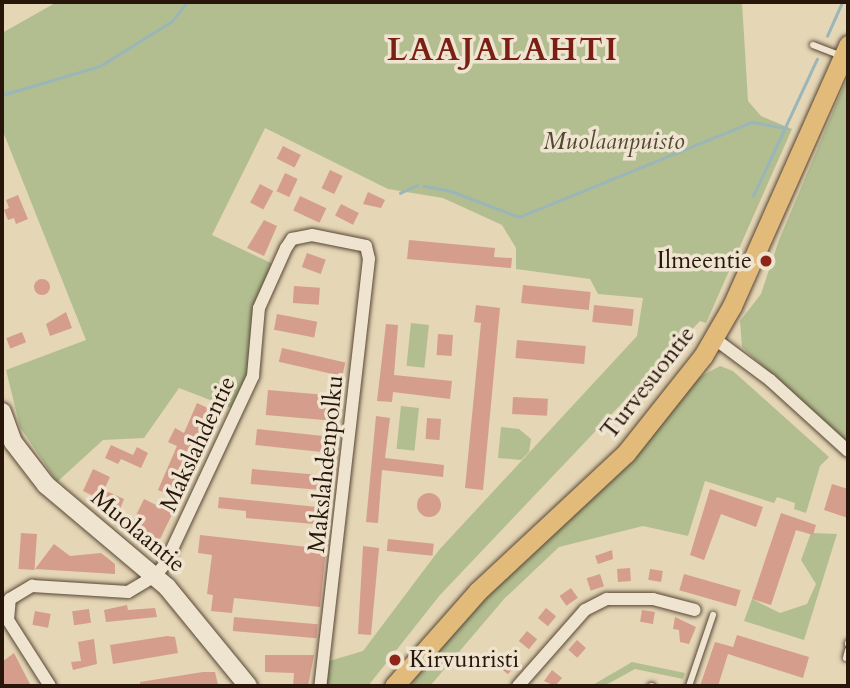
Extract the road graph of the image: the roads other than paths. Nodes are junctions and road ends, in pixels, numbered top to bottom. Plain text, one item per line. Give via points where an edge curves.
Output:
1 (813, 45) dead end
2 (846, 51) edge
3 (366, 246) joint
4 (715, 339) junction
5 (2, 412) edge
6 (848, 451) edge
7 (155, 576) junction
8 (695, 610) dead end
9 (713, 615) dead end
10 (848, 650) edge
11 (846, 658) dead end
12 (50, 686) edge
13 (248, 686) edge
14 (320, 686) edge
15 (394, 686) edge
16 (518, 686) edge
17 (689, 686) edge

1 - 2 lane
2 - 4 main road, Turvesuontie
3 - 7 street, Makslahdentie via 312,235 292,239 286,248 259,308 253,376 165,564
3 - 14 street, Makslahdenpolku via 369,259
4 - 6 street via 770,380
4 - 15 main road, Turvesuontie via 648,430 478,591
5 - 7 street, Muolaantie via 13,442 46,485
7 - 12 street via 128,592 32,586 10,599 8,620
7 - 13 street, Muolaantie
8 - 16 street via 653,599 607,598 585,610
9 - 17 lane
10 - 11 lane

